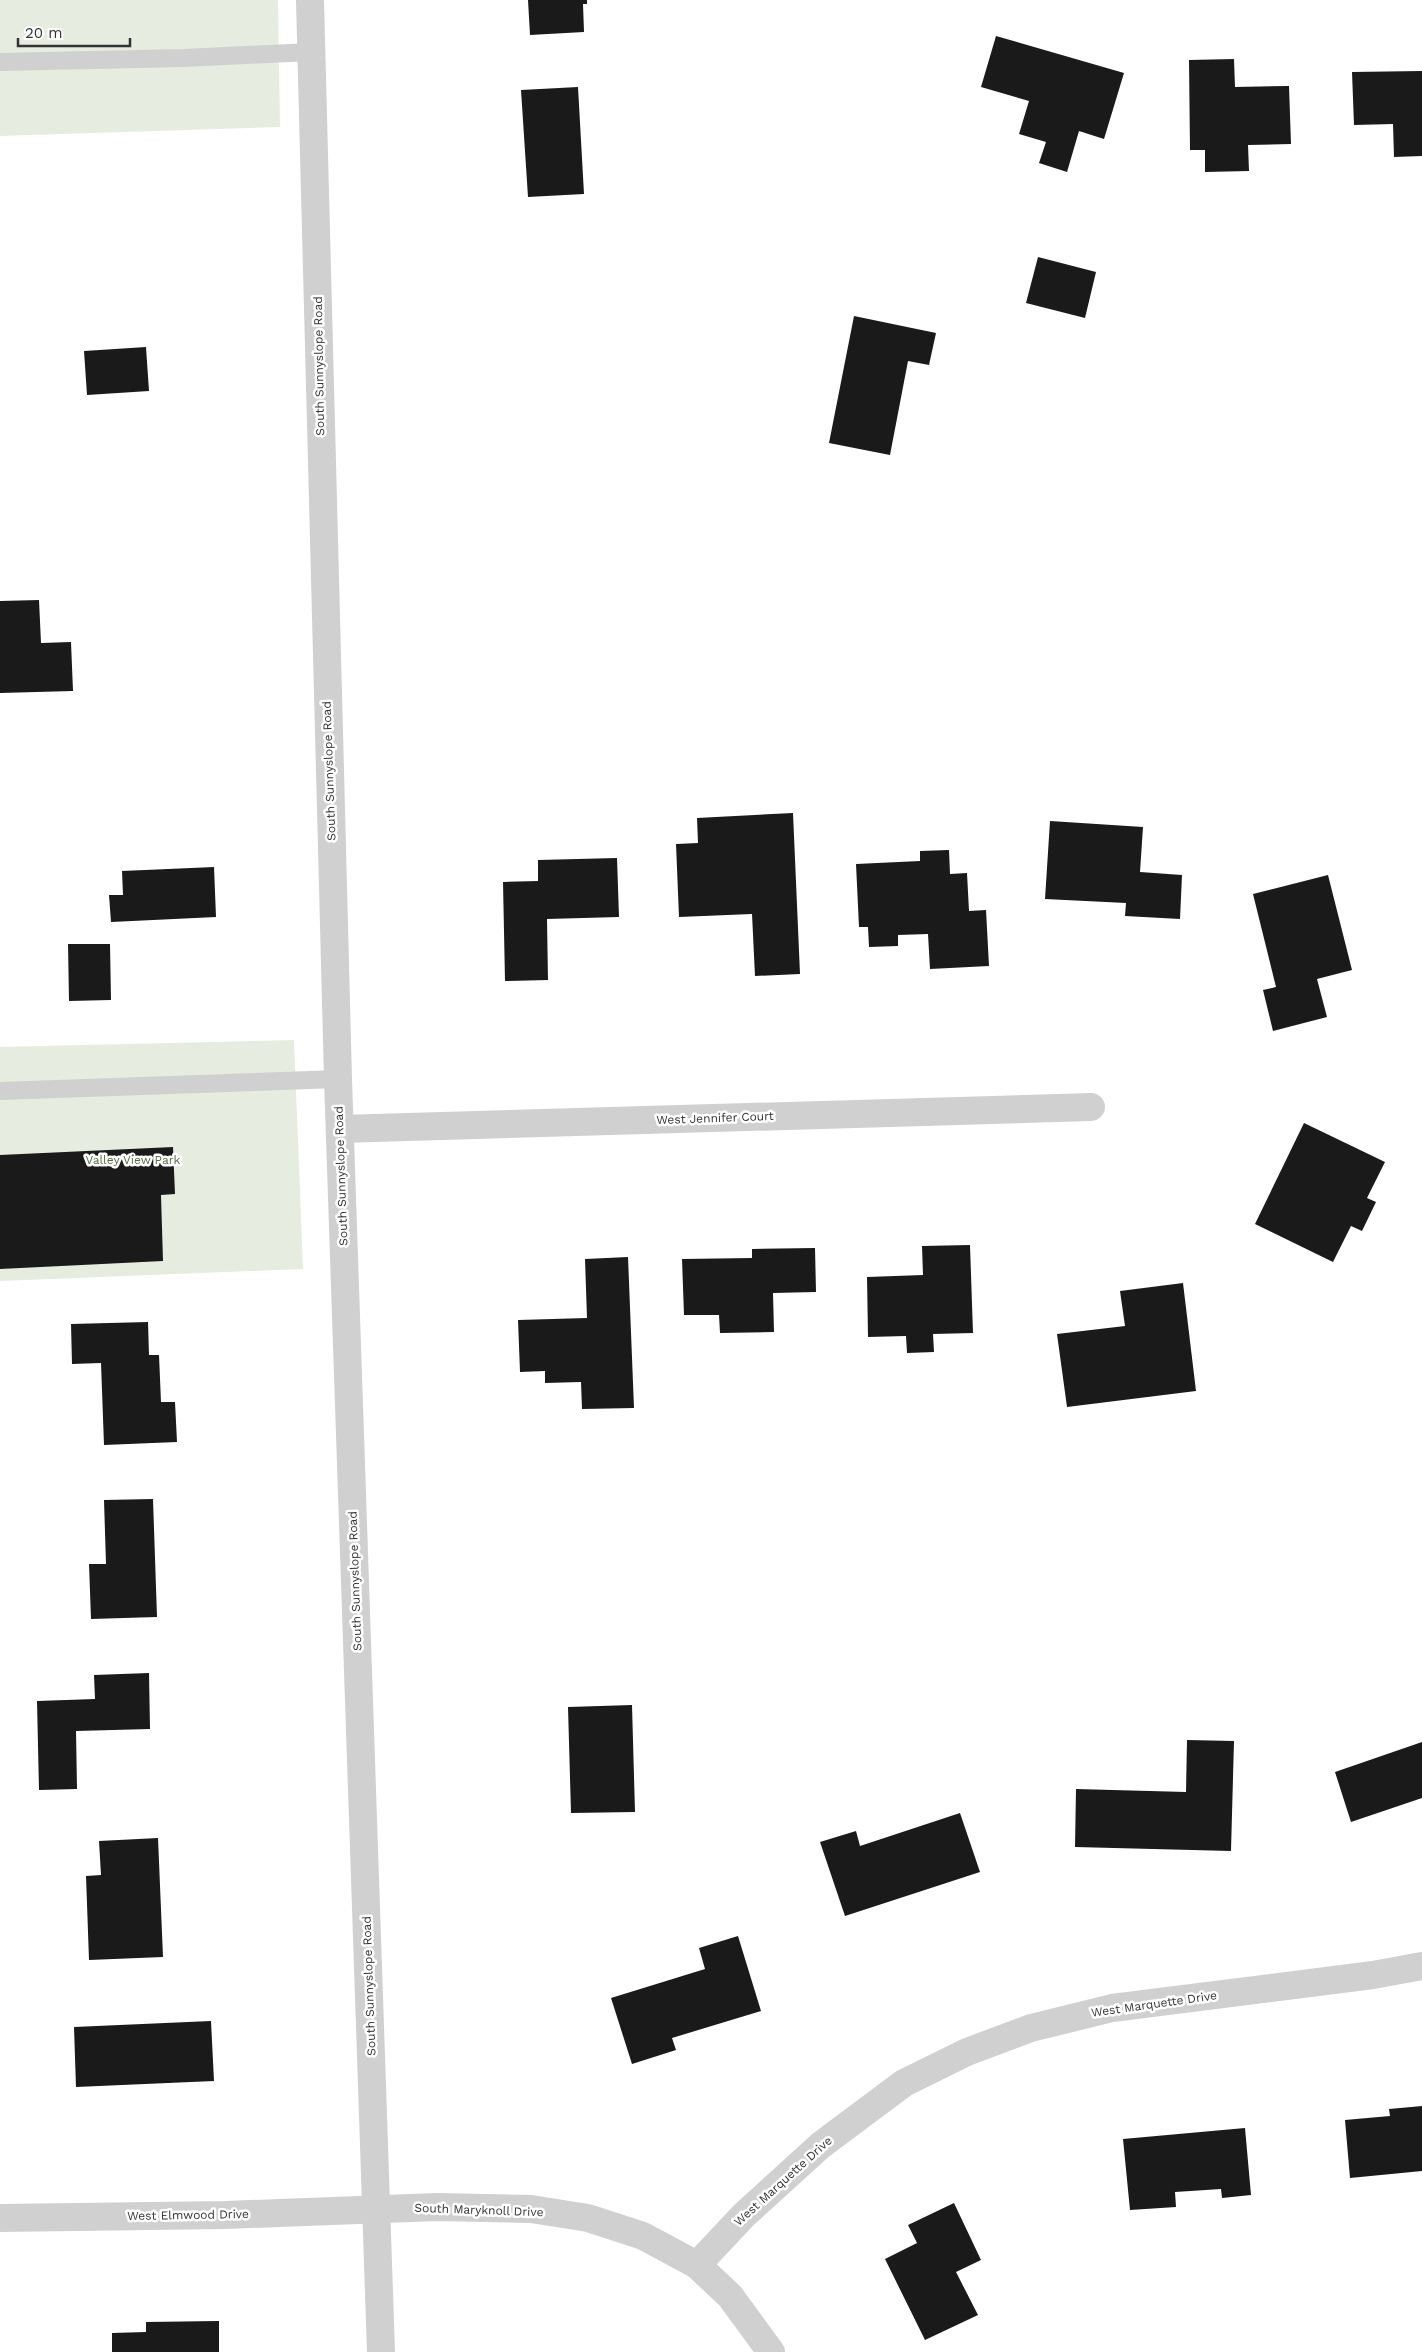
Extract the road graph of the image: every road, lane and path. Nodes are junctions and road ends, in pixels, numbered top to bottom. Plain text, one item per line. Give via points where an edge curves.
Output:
1 (310, 0) edge
2 (311, 52) junction
3 (0, 62) edge
4 (338, 1079) junction
5 (0, 1091) edge
6 (1091, 1107) dead end
7 (340, 1129) junction
8 (1422, 1966) edge
9 (376, 2208) junction
10 (0, 2218) edge
11 (697, 2265) junction
12 (381, 2352) edge
13 (770, 2352) edge

1 - 2 street, South Sunnyslope Road
2 - 3 lane
2 - 4 street, South Sunnyslope Road
4 - 5 lane
4 - 7 street, South Sunnyslope Road
6 - 7 street, West Jennifer Court
7 - 9 street, South Sunnyslope Road
8 - 11 street, West Marquette Drive via 1112,2008 1031,2028 966,2052 904,2083 821,2145 744,2215
9 - 10 street, West Elmwood Drive via 226,2215
9 - 11 street, South Maryknoll Drive via 531,2209 588,2218 643,2236
9 - 12 street, South Sunnyslope Road
11 - 13 street, South Maryknoll Drive via 730,2296

